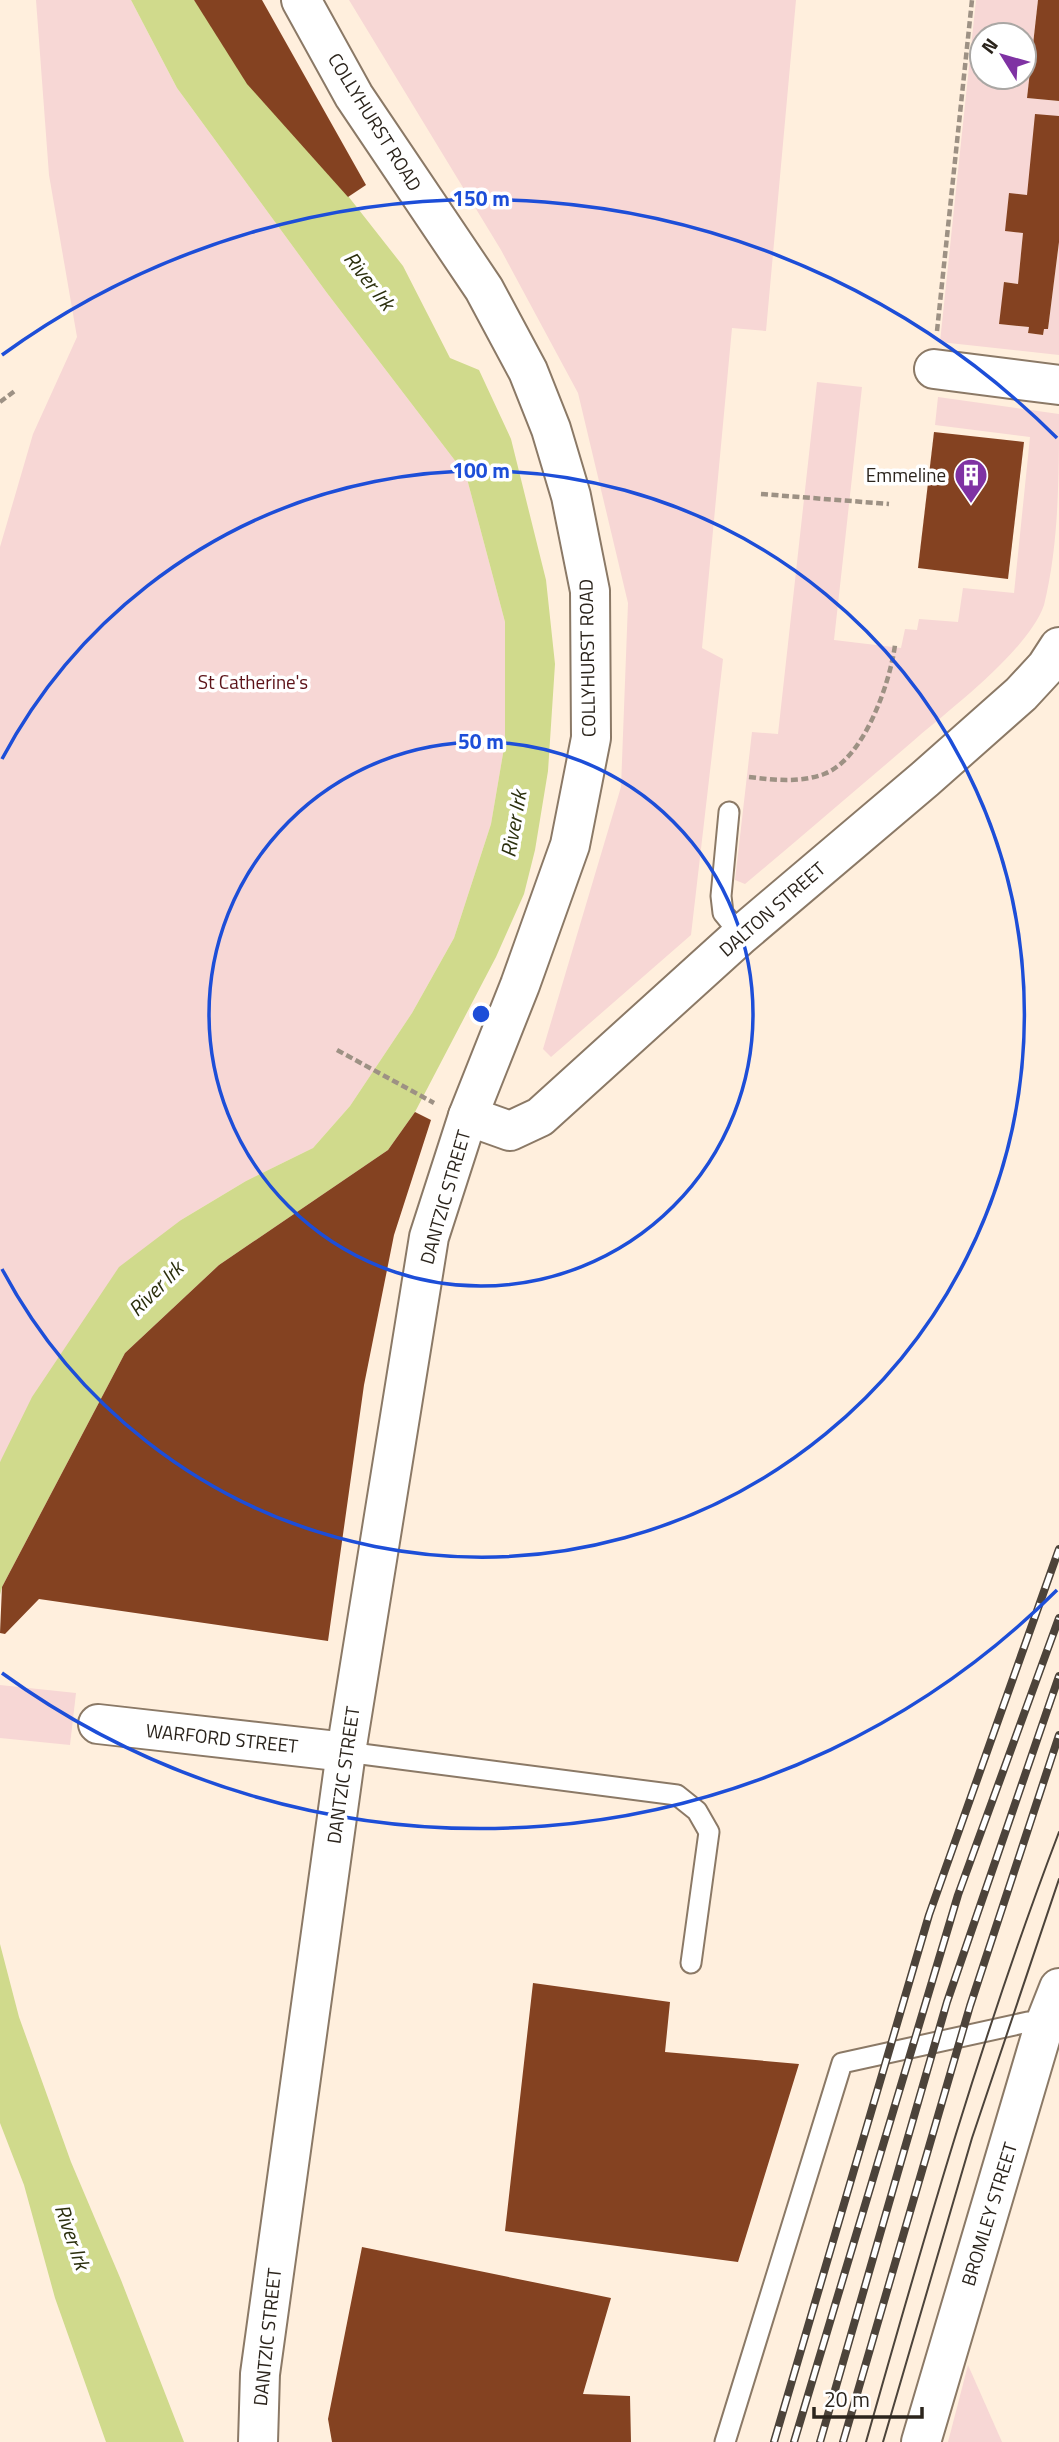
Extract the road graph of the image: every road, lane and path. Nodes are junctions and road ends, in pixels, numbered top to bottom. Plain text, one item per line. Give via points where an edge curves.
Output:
1 (301, 0) edge
2 (971, 0) edge
3 (935, 351) joint
4 (1059, 385) edge
5 (16, 390) dead end
6 (0, 402) edge
7 (761, 494) dead end
8 (889, 504) dead end
9 (895, 645) dead end
10 (1059, 647) edge
11 (750, 777) dead end
12 (729, 812) dead end
13 (741, 935) junction
14 (337, 1050) dead end
15 (427, 1100) dead end
16 (468, 1116) junction
17 (98, 1724) dead end
18 (346, 1752) junction
19 (691, 1963) dead end
20 (1059, 1988) edge
21 (1044, 2026) junction
22 (258, 2442) edge
23 (725, 2442) edge
24 (921, 2442) edge

1 - 16 street, COLLYHURST ROAD via 354,96 484,289 527,372 551,429 571,496 590,591 591,738 570,845
2 - 3 path
3 - 4 street
5 - 6 path
7 - 8 path
9 - 11 path via 874,718 851,754 827,773 815,776 792,781
10 - 13 street, DALTON STREET via 1021,694
12 - 13 lane via 721,896 723,913
13 - 16 street, DALTON STREET via 540,1117 510,1131
14 - 15 path
16 - 18 street, DANTZIC STREET via 429,1237
17 - 18 street, WARFORD STREET
18 - 19 lane via 677,1795 697,1811 709,1832
18 - 22 street, DANTZIC STREET via 260,2374
20 - 21 street, BROMLEY STREET
21 - 23 lane via 1028,2022 842,2063
21 - 24 street, BROMLEY STREET

